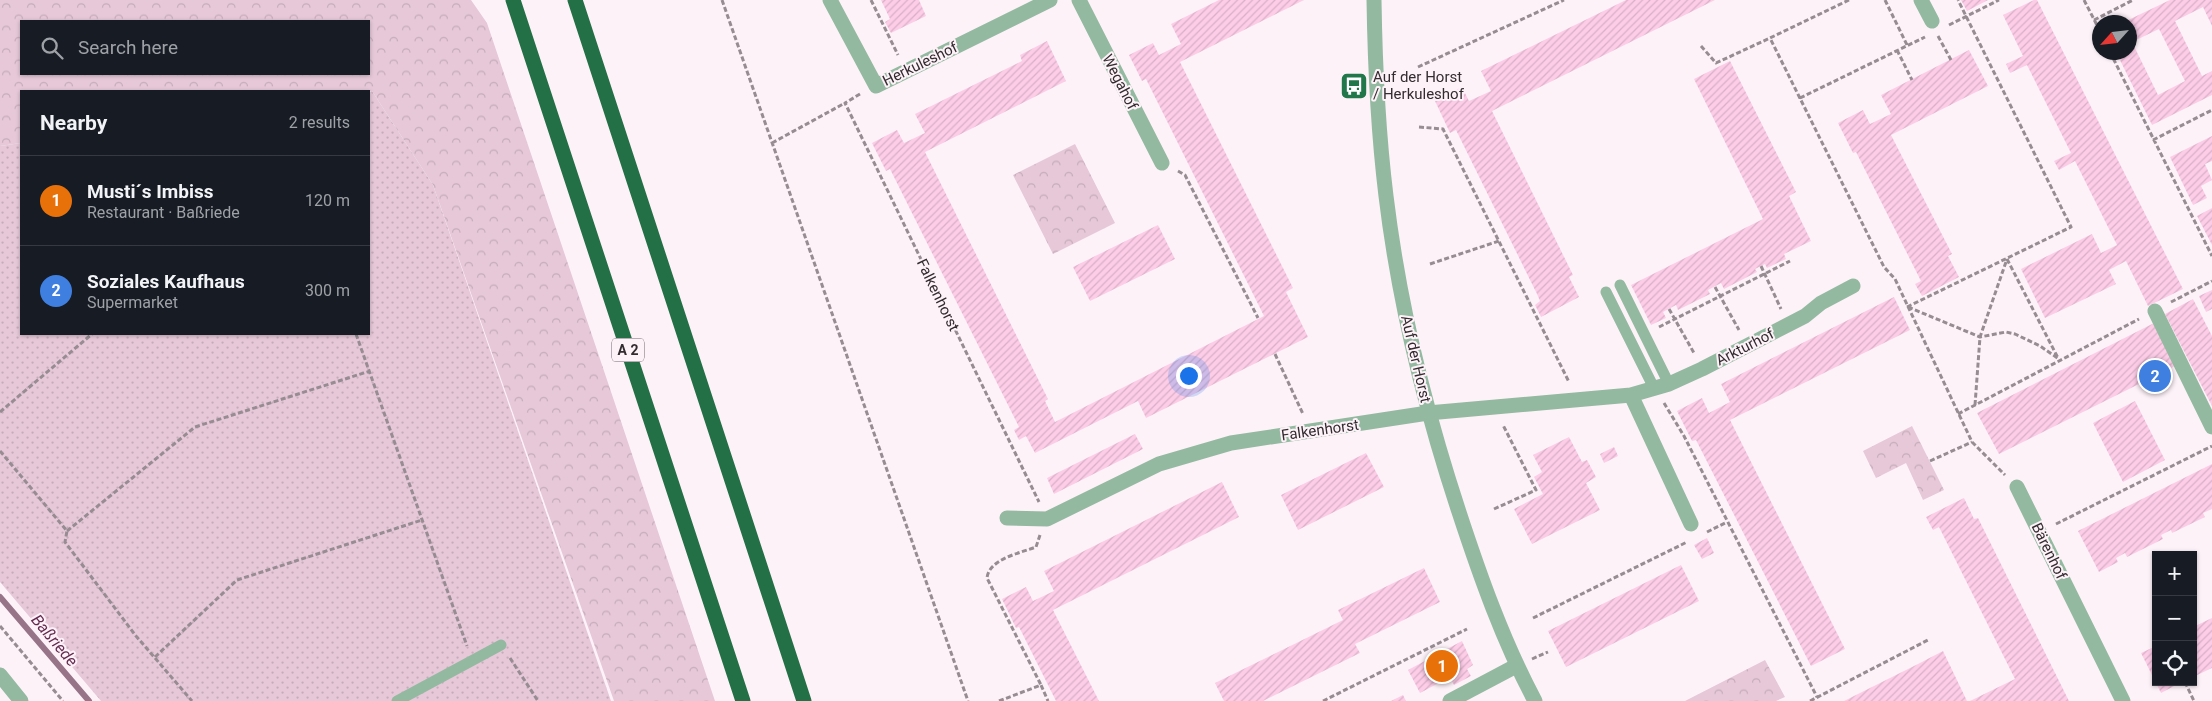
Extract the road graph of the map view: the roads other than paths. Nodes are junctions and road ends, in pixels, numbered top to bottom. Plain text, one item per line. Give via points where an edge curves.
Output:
1 (513, 0) edge
2 (575, 0) edge
3 (830, 0) edge
4 (1050, 0) edge
5 (1079, 0) edge
6 (1374, 0) edge
7 (1921, 0) edge
8 (1935, 29) road end
9 (1162, 164) road end
10 (1620, 285) dead end
11 (1854, 286) dead end
12 (1606, 292) dead end
13 (2154, 311) road end
14 (1669, 384) junction
15 (1654, 388) junction
16 (1631, 395) junction
17 (1428, 413) junction
18 (2212, 427) edge
19 (2017, 487) road end
20 (1007, 518) dead end
21 (1694, 530) road end
22 (501, 645) road end
23 (1516, 666) junction
24 (0, 676) edge
25 (21, 701) edge
26 (397, 701) edge
27 (743, 701) edge
28 (804, 701) edge
29 (1450, 701) edge
30 (1534, 701) edge
31 (2123, 701) edge

1 - 27 highway, A 2
2 - 28 highway
3 - 4 street, Herkuleshof via 876,86
5 - 9 street, Wegahof
6 - 17 street, Auf der Horst via 1375,63 1386,195 1409,331
7 - 8 street
10 - 14 lane
11 - 14 street, Arkturhof via 1789,325
12 - 15 lane
13 - 18 street
14 - 15 street, Arkturhof
15 - 16 street, Arkturhof
16 - 17 street, Arkturhof
16 - 21 street
17 - 20 street, Falkenhorst via 1231,443 1172,459 1047,519
17 - 23 street, Auf der Horst via 1474,561
19 - 31 street, Bärenhof
22 - 26 lane
23 - 29 street
23 - 30 street, Auf der Horst
24 - 25 street

